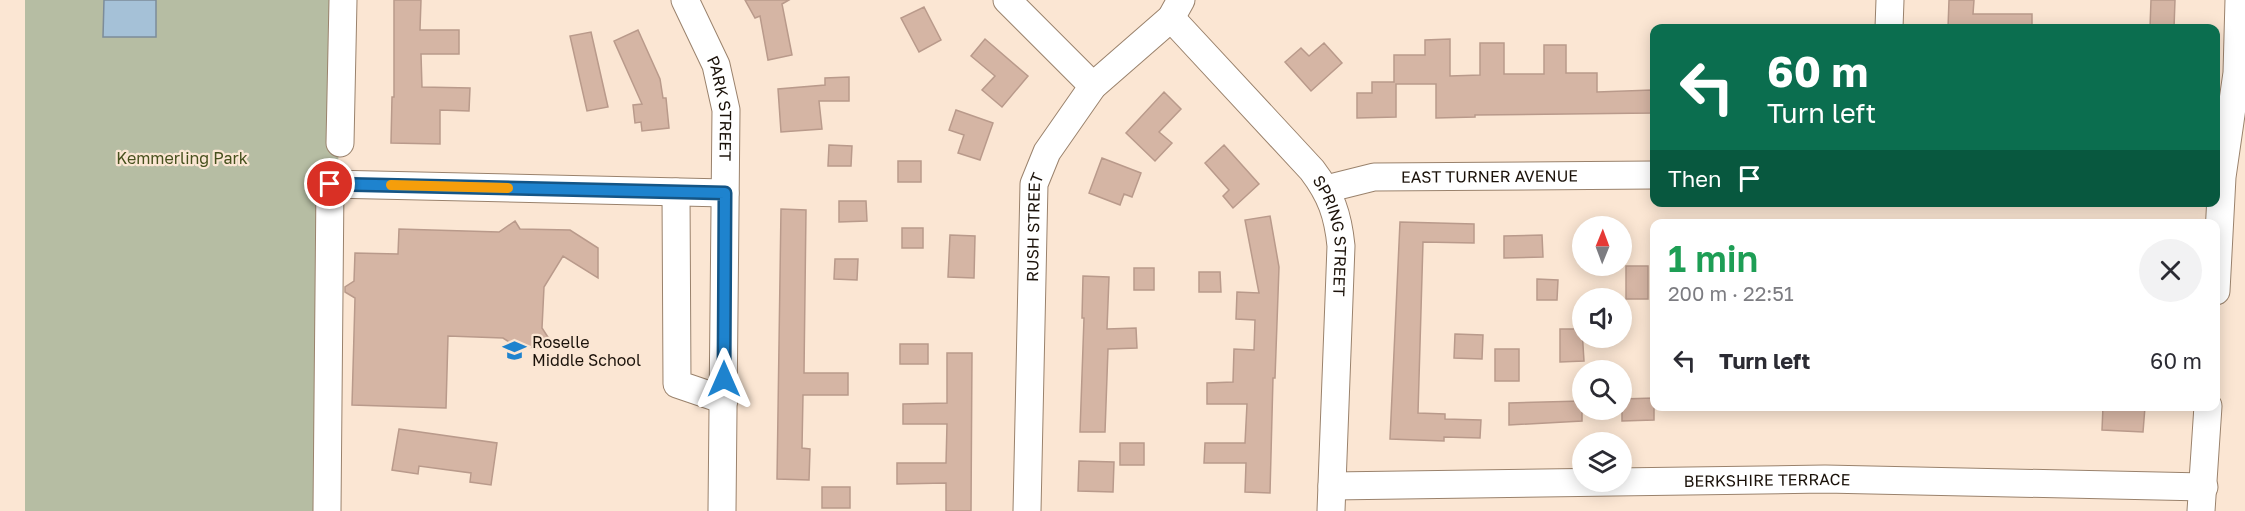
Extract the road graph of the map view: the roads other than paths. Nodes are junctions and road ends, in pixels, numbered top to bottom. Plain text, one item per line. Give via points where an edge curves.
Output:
1 (343, 0) edge
2 (685, 0) edge
3 (1007, 0) edge
4 (1890, 0) edge
5 (2239, 0) edge
6 (1176, 9) edge
7 (1889, 24) edge
8 (1093, 86) junction
9 (340, 143) dead end
10 (1650, 175) edge
11 (2228, 177) edge
12 (1326, 189) junction
13 (675, 192) junction
14 (725, 193) junction
15 (2220, 253) edge
16 (724, 400) junction
17 (2208, 411) edge
18 (1331, 499) edge
19 (2202, 499) edge
20 (327, 511) edge
21 (722, 511) edge
22 (1027, 511) edge

1 - 9 street
2 - 14 street, PARK STREET via 716,65 723,93
3 - 8 street
4 - 7 street
5 - 11 street
6 - 8 street, RUSH STREET
6 - 12 street, SPRING STREET
8 - 22 street, RUSH STREET via 1047,152 1034,184
10 - 12 street, EAST TURNER AVENUE via 1374,177
11 - 15 street
12 - 18 street, SPRING STREET via 1338,221 1341,246
13 - 14 street
13 - 16 street via 677,384
13 - 20 street via 330,184
14 - 16 street, PARK STREET
16 - 21 street, PARK STREET
17 - 19 street
18 - 19 street, BERKSHIRE TERRACE via 1825,479

